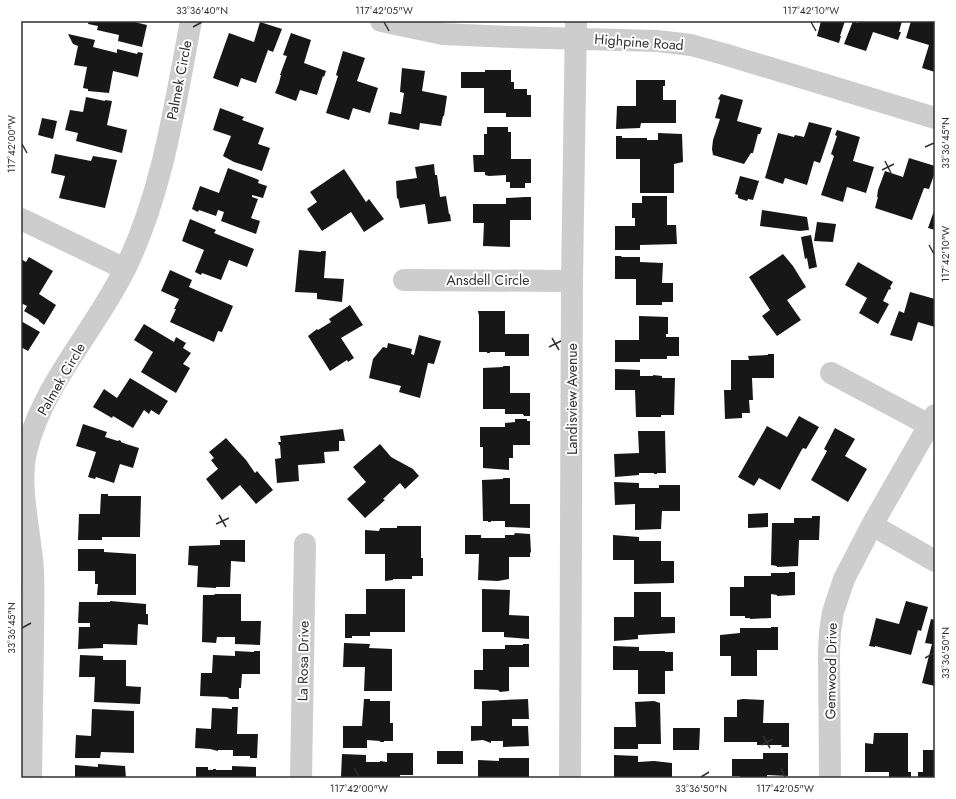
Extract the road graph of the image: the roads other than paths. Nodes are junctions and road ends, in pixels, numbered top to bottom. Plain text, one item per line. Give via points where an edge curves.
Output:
1 (191, 21) edge
2 (381, 21) edge
3 (576, 30) edge
4 (935, 118) edge
5 (21, 219) edge
6 (125, 269) junction
7 (404, 280) dead end
8 (572, 281) junction
9 (831, 373) dead end
10 (932, 420) edge
11 (872, 525) junction
12 (305, 544) dead end
13 (935, 561) edge
14 (31, 778) edge
15 (300, 778) edge
16 (570, 778) edge
17 (830, 778) edge

1 - 6 street, Palmek Circle via 160,172
2 - 3 street, Highpine Road via 443,34 511,37
3 - 4 street, Highpine Road via 691,45
3 - 8 street, Landisview Avenue
5 - 6 street
6 - 14 street, Palmek Circle via 87,335 52,387 35,423 24,463 33,572
7 - 8 street, Ansdell Circle
8 - 16 street, Landisview Avenue
9 - 10 street, Gemwood Drive
10 - 11 street, Gemwood Drive
11 - 13 street
11 - 17 street, Gemwood Drive via 844,579 833,612 829,652
12 - 15 street, La Rosa Drive

